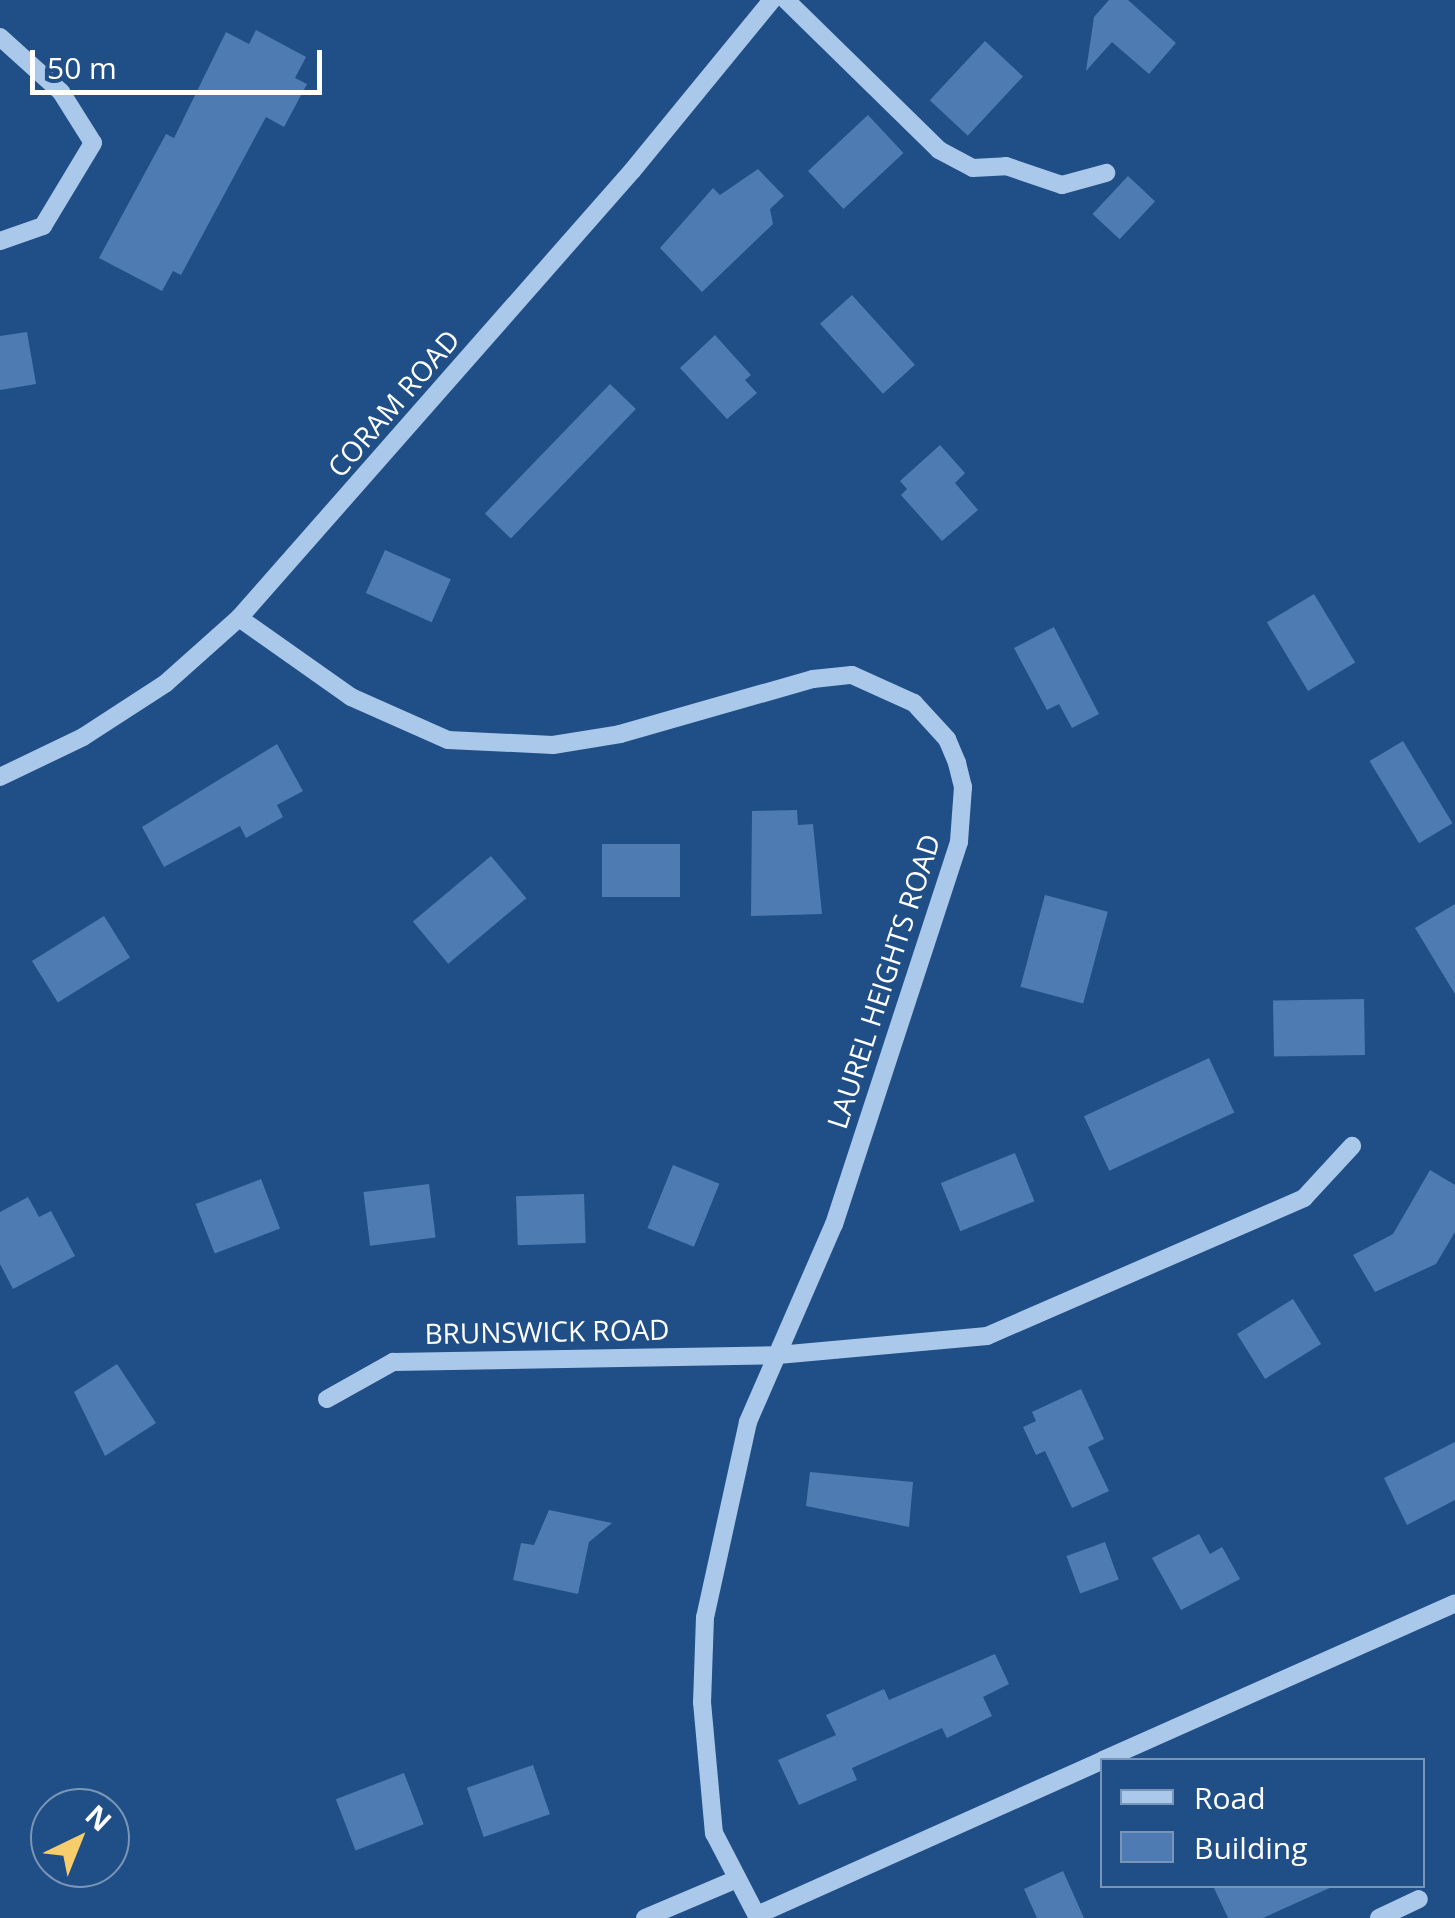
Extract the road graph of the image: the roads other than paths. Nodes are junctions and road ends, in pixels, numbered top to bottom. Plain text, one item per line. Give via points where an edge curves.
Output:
1 (772, 0) edge
2 (786, 0) edge
3 (0, 37) edge
4 (1106, 174) dead end
5 (0, 241) edge
6 (239, 618) junction
7 (0, 777) edge
8 (1352, 1146) dead end
9 (778, 1355) junction
10 (327, 1399) dead end
11 (1455, 1603) edge
12 (1110, 1758) edge
13 (1100, 1762) edge
14 (737, 1879) junction
15 (1419, 1899) dead end
16 (757, 1917) edge
17 (645, 1918) edge
18 (1379, 1918) edge

1 - 6 street, CORAM ROAD via 632,170
2 - 4 street via 938,150 973,168 1006,166 1062,185
3 - 5 street via 60,92 92,143 43,226
6 - 7 street, CORAM ROAD via 166,683 83,737
6 - 9 street, LAUREL HEIGHTS ROAD via 351,697 448,740 501,747 603,737 833,675 896,690 947,739 963,787 959,842 834,1224
8 - 9 street, BRUNSWICK ROAD via 1304,1198 987,1336
9 - 10 street, BRUNSWICK ROAD via 392,1362
9 - 14 street, LAUREL HEIGHTS ROAD via 748,1422 705,1618 702,1702 714,1834
11 - 12 street
13 - 16 street
14 - 16 street, LAUREL HEIGHTS ROAD
14 - 17 street
15 - 18 street

